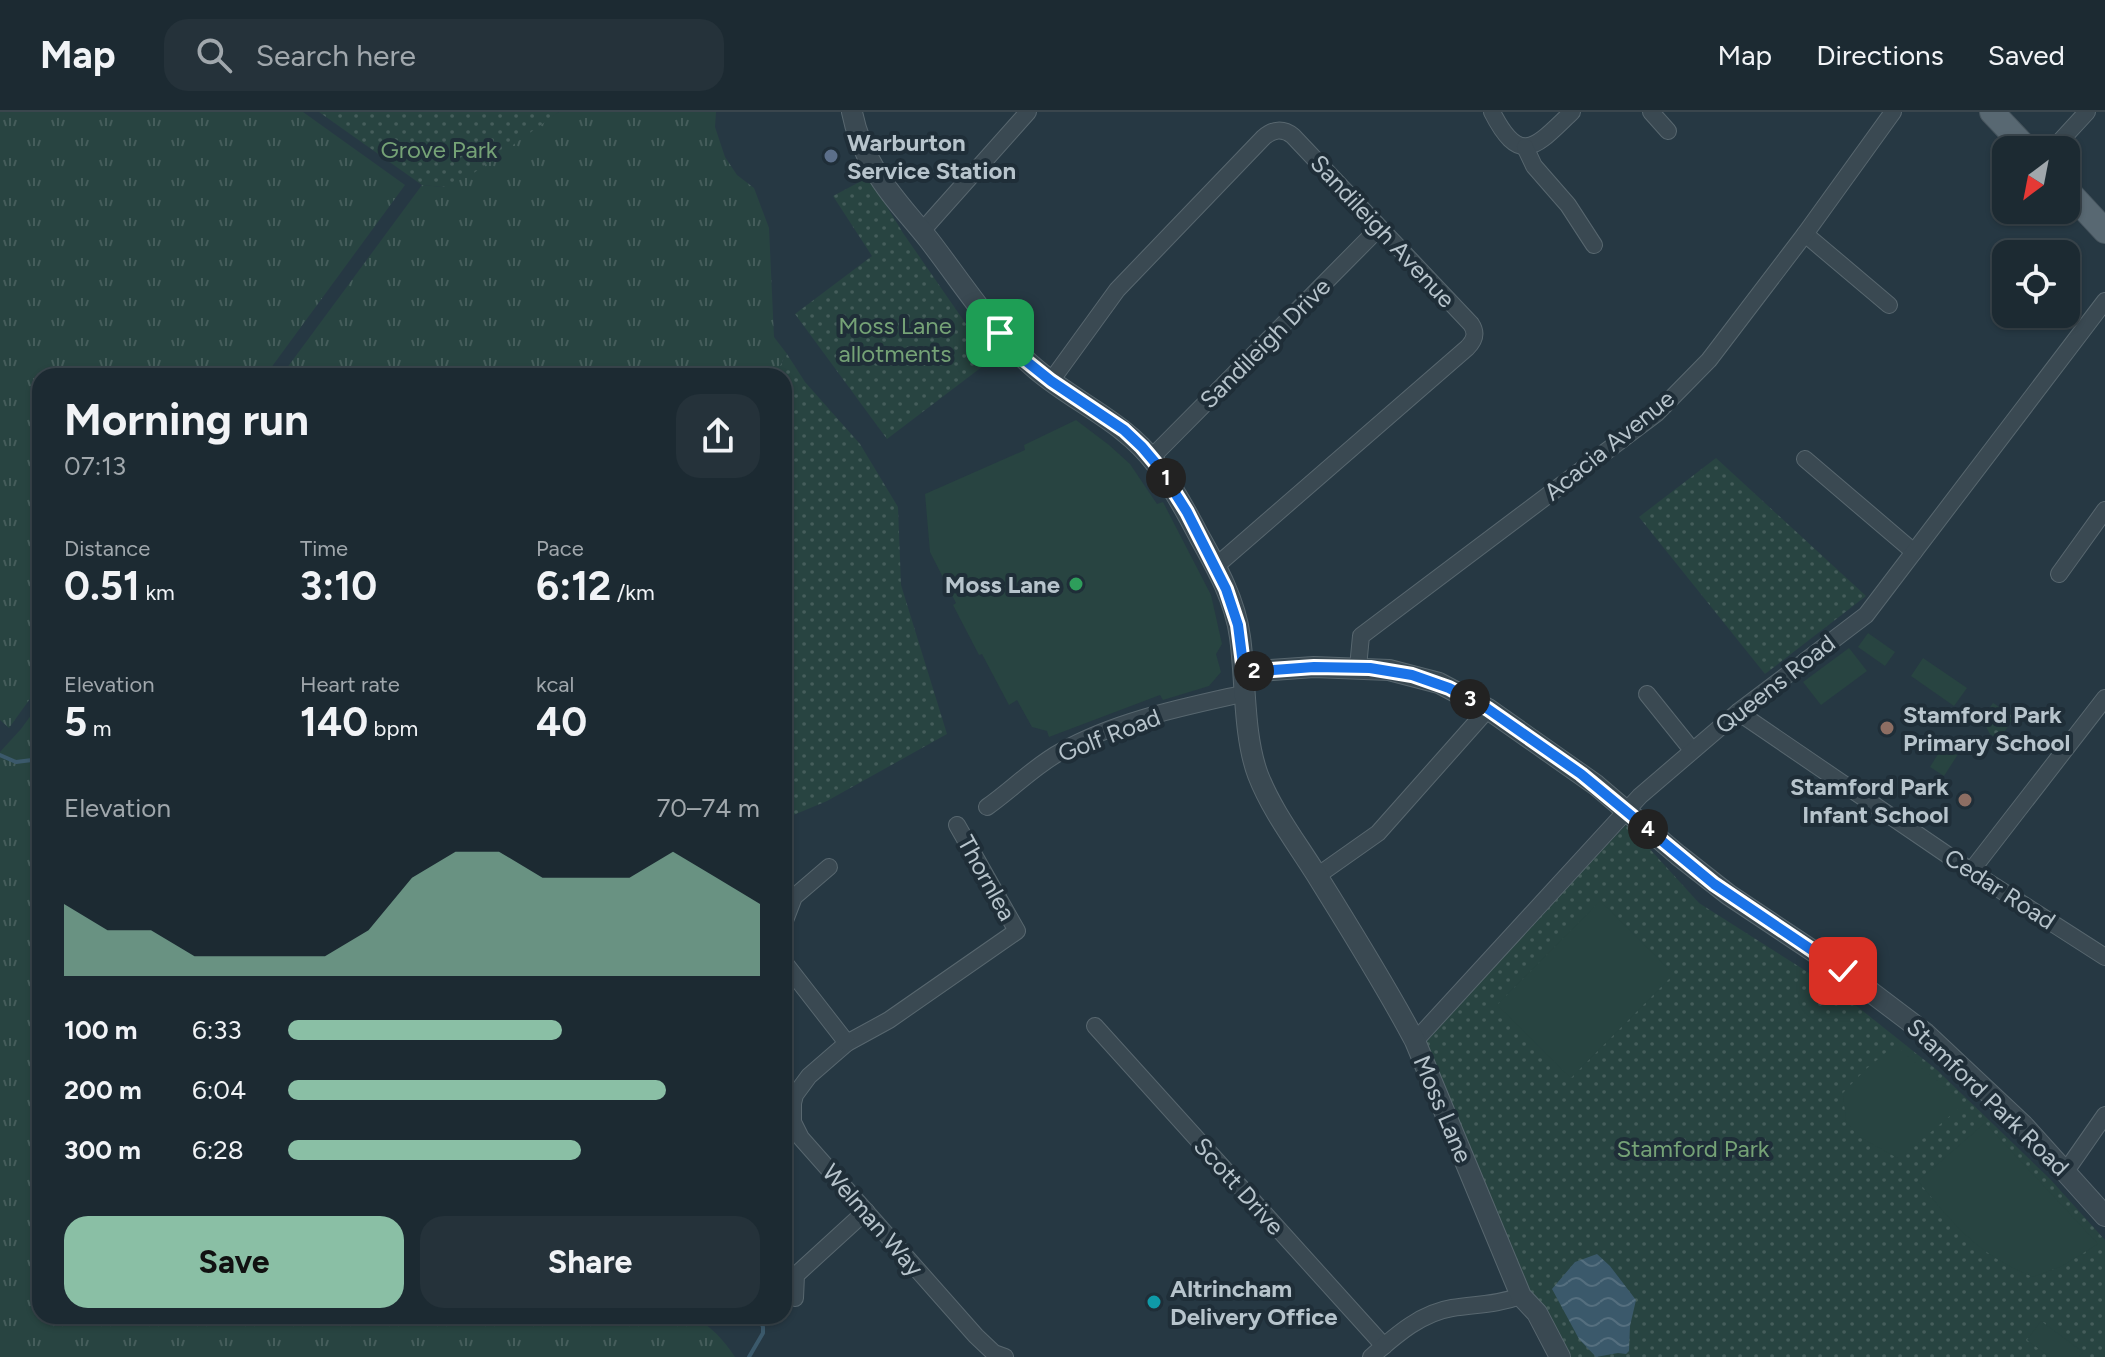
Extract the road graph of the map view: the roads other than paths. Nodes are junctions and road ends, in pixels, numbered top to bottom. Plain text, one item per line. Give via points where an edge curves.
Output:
1 (852, 112) edge
2 (1028, 112) edge
3 (1492, 112) edge
4 (1572, 112) edge
5 (1651, 112) edge
6 (1893, 112) edge
7 (1992, 112) edge
8 (2087, 112) edge
9 (1668, 131) dead end
10 (2015, 136) edge
11 (2065, 136) edge
12 (1525, 147) junction
13 (2080, 202) edge
14 (1379, 228) junction
15 (922, 231) junction
16 (2105, 231) edge
17 (1805, 234) junction
18 (1594, 245) dead end
19 (2105, 301) edge
20 (1889, 305) dead end
21 (1051, 381) junction
22 (1151, 458) junction
23 (1805, 459) dead end
24 (2105, 510) edge
25 (1914, 552) junction
26 (1216, 566) junction
27 (2059, 574) dead end
28 (1358, 667) junction
29 (1244, 672) junction
30 (1246, 693) junction
31 (1647, 694) dead end
32 (2105, 698) edge
33 (1488, 709) junction
34 (1738, 712) junction
35 (1692, 750) junction
36 (987, 807) dead end
37 (1627, 811) junction
38 (957, 825) dead end
39 (829, 867) dead end
40 (1971, 871) junction
41 (1317, 876) junction
42 (792, 902) edge
43 (1017, 931) joint
44 (2105, 957) edge
45 (792, 972) edge
46 (1095, 1026) dead end
47 (1415, 1041) junction
48 (847, 1043) junction
49 (792, 1106) edge
50 (2105, 1115) edge
51 (792, 1124) edge
52 (2066, 1171) junction
53 (866, 1211) junction
54 (2105, 1216) edge
55 (1521, 1296) junction
56 (795, 1298) dead end
57 (1377, 1351) edge
58 (1003, 1357) edge
59 (1560, 1357) edge

1 - 15 street, Moss Lane via 875,171
2 - 15 street
3 - 12 street via 1507,138
4 - 12 street via 1537,144
5 - 9 street
6 - 17 street, Acacia Avenue
7 - 10 main road
8 - 11 street
12 - 18 street
13 - 16 main road
14 - 21 street, Sandileigh Avenue via 1293,136 1271,132 1122,284
14 - 22 street, Sandileigh Drive
14 - 26 street, Sandileigh Avenue via 1471,324 1473,340
15 - 21 street, Moss Lane via 1000,333
17 - 20 street
17 - 28 street, Acacia Avenue via 1709,360 1657,413 1361,636
19 - 25 street, Queens Road
21 - 22 street, Moss Lane via 1113,422
22 - 26 street, Moss Lane
23 - 25 street
24 - 27 street
25 - 34 street, Queens Road via 1866,615
26 - 29 street, Moss Lane via 1236,616
28 - 29 street, Stamford Park Road
28 - 33 street, Stamford Park Road via 1429,680
29 - 30 street, Moss Lane
30 - 36 street, Golf Road via 1135,722 1071,746
30 - 41 street, Moss Lane via 1258,773
31 - 35 street
32 - 40 street
33 - 37 street, Stamford Park Road
33 - 41 street via 1378,833
34 - 35 street, Queens Road
34 - 40 street, Cedar Road
35 - 37 street, Queens Road
37 - 47 street, Queens Road
37 - 52 street, Stamford Park Road via 1722,889 1905,1017
38 - 43 street, Thornlea
39 - 42 street
40 - 44 street, Cedar Road
41 - 47 street, Moss Lane
43 - 48 street, Welman Way
45 - 48 street
46 - 57 street, Scott Drive
47 - 55 street, Moss Lane
48 - 49 street, Welman Way via 802,1084
50 - 52 street
51 - 53 street, Welman Way
52 - 54 street, Stamford Park Road
53 - 56 street via 796,1275
53 - 58 street, Welman Way via 976,1336
55 - 57 street via 1439,1311
55 - 59 street, Moss Lane via 1537,1313

